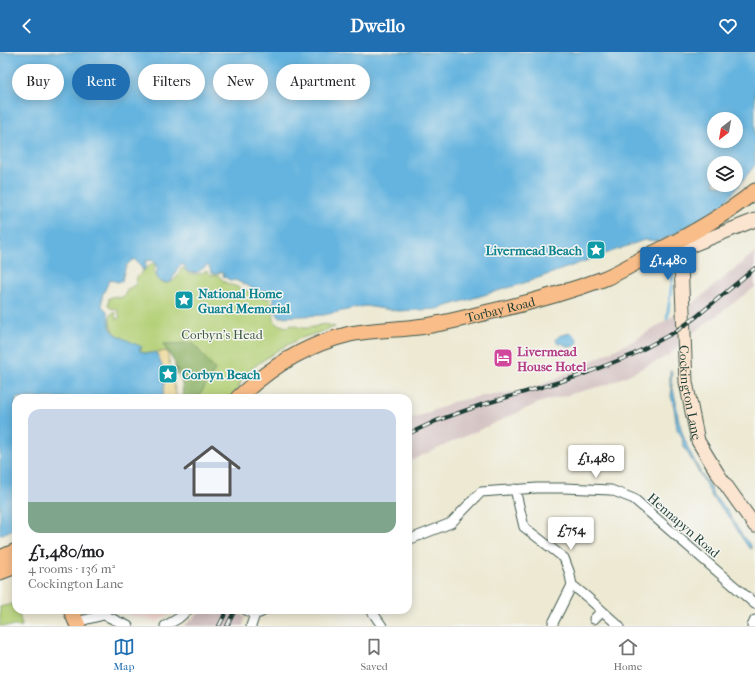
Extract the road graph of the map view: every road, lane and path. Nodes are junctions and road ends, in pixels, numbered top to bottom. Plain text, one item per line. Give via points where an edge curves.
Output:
1 (755, 191) edge
2 (755, 220) edge
3 (680, 245) junction
4 (242, 394) edge
5 (515, 489) junction
6 (755, 526) edge
7 (412, 538) edge
8 (12, 553) edge
9 (0, 558) edge
10 (12, 568) edge
11 (0, 572) edge
12 (0, 576) edge
13 (12, 578) edge
14 (572, 585) junction
15 (755, 604) edge
16 (602, 611) junction
17 (184, 614) edge
18 (250, 614) edge
19 (374, 614) edge
20 (73, 616) edge
21 (594, 619) dead end
22 (755, 620) edge
23 (128, 626) edge
24 (165, 626) edge
25 (251, 626) edge
26 (382, 626) edge
27 (553, 626) edge
28 (618, 626) edge
29 (752, 626) edge

1 - 3 main road, Torbay Road
2 - 3 street
3 - 4 main road, Torbay Road via 654,253 620,272 540,300 427,326 362,332 328,341 287,360
3 - 6 street, Cockington Lane via 686,382 698,440 718,474
5 - 7 street, Hennapyn Road via 481,492 451,523
5 - 14 street via 524,526 564,558
5 - 15 street, Hennapyn Road via 611,490 634,499
8 - 9 main road
10 - 11 main road
12 - 13 main road
14 - 16 street
14 - 27 street
16 - 21 street
16 - 28 street
17 - 24 street
18 - 25 street
19 - 26 street
20 - 23 street via 104,615
22 - 29 street

